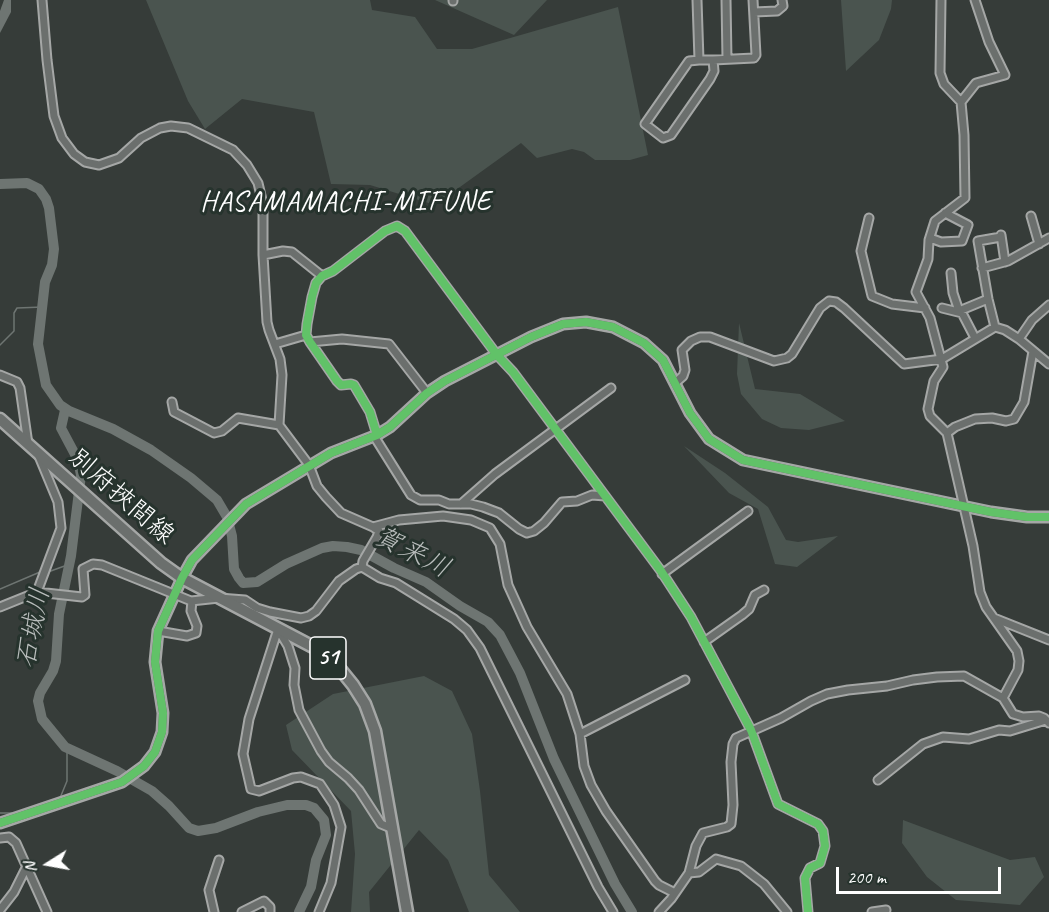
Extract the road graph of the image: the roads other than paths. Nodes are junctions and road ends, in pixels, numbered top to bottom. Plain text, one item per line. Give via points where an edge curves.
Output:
1 (42, 0) edge
2 (697, 0) edge
3 (726, 0) edge
4 (753, 0) edge
5 (782, 0) edge
6 (941, 0) edge
7 (975, 0) edge
8 (754, 12) junction
9 (728, 59) junction
10 (699, 60) junction
11 (713, 60) junction
12 (961, 102) junction
13 (945, 213) junction
14 (1031, 216) dead end
15 (869, 218) dead end
16 (930, 238) junction
17 (1049, 238) edge
18 (1039, 244) junction
19 (263, 255) junction
20 (1005, 262) junction
21 (982, 268) junction
22 (951, 273) dead end
23 (322, 276) junction
24 (988, 299) junction
25 (1049, 305) edge
26 (925, 308) junction
27 (942, 308) dead end
28 (959, 311) junction
29 (995, 327) junction
30 (306, 334) junction
31 (975, 338) junction
32 (1020, 339) junction
33 (310, 342) junction
34 (275, 344) junction
35 (1033, 351) junction
36 (497, 355) junction
37 (942, 359) junction
38 (1049, 364) edge
39 (0, 375) edge
40 (675, 383) junction
41 (611, 388) dead end
42 (427, 393) junction
43 (172, 402) dead end
44 (0, 419) edge
45 (279, 425) junction
46 (556, 430) junction
47 (947, 433) junction
48 (376, 436) junction
49 (29, 446) junction
50 (38, 454) junction
51 (309, 465) junction
52 (605, 496) junction
53 (460, 504) junction
54 (963, 506) junction
55 (748, 511) dead end
56 (1049, 517) edge
57 (374, 527) junction
58 (363, 564) junction
59 (663, 574) junction
60 (182, 578) junction
61 (764, 590) dead end
62 (37, 592) junction
63 (174, 594) junction
64 (219, 598) junction
65 (192, 601) junction
66 (0, 607) edge
67 (994, 618) junction
68 (278, 629) junction
69 (158, 631) junction
70 (1049, 640) edge
71 (704, 642) junction
72 (685, 680) dead end
73 (1003, 698) junction
74 (1048, 722) edge
75 (751, 730) junction
76 (580, 734) junction
77 (878, 780) dead end
78 (0, 823) edge
79 (393, 830) junction
80 (0, 838) edge
81 (219, 860) dead end
82 (27, 866) junction
83 (689, 873) junction
84 (675, 893) junction
85 (0, 910) edge
86 (886, 910) dead end
87 (46, 912) edge
88 (214, 912) edge
89 (242, 912) edge
90 (270, 912) edge
91 (319, 912) edge
92 (407, 912) edge
93 (613, 912) edge
94 (659, 912) edge
95 (787, 912) edge
96 (808, 912) edge
97 (872, 912) edge

1 - 19 street via 54,116 62,138 75,154 85,162 110,163 141,138 171,126 188,128 233,150 258,183 263,204
2 - 10 street
3 - 9 street
4 - 8 street
5 - 8 street via 783,6 777,11
6 - 12 street via 940,73 944,84
7 - 12 street via 1005,75 976,83
8 - 9 street via 756,56
9 - 11 street
10 - 11 street
10 - 11 street via 689,61 645,124 663,138 671,135 710,79
12 - 13 street via 965,198
13 - 16 street via 935,221
13 - 16 street via 968,225 962,241
14 - 18 street
15 - 26 street via 861,251 872,296 892,304
16 - 26 street via 928,259 916,292
17 - 18 street
18 - 20 street
19 - 23 street via 292,252
19 - 34 street via 267,322
20 - 21 street
20 - 21 street via 1001,236 978,241
21 - 24 street
22 - 28 street
23 - 30 street via 312,297
23 - 36 street via 396,226 405,231
24 - 28 street
24 - 29 street
25 - 32 street via 1032,320
26 - 37 street
27 - 28 street
28 - 31 street
29 - 31 street
29 - 32 street
30 - 33 street
30 - 34 street
31 - 37 street
32 - 35 street
33 - 42 street via 342,339 389,344
33 - 48 street via 341,385 354,385 370,412
34 - 45 street via 282,375
35 - 38 street
35 - 47 street via 1024,402 1014,419 975,419
36 - 40 street via 563,324 600,324 644,343 663,360
36 - 42 street
36 - 46 street
37 - 40 street via 904,364 844,308 828,301 819,308 800,343 786,358 774,361 710,337 700,337 682,350 685,370
37 - 47 street via 942,371 934,381 928,409
39 - 49 street via 17,382 20,388
40 - 54 street via 709,440 743,460
41 - 46 street
42 - 48 street
43 - 45 street via 174,412 214,433 238,418
44 - 49 main road, 別府挾間線 / 51
45 - 51 street
46 - 52 street
46 - 53 street
47 - 54 street
48 - 51 street
48 - 53 street via 411,495 420,500
49 - 50 main road, 別府挾間線 / 51
50 - 60 main road, 別府挾間線 / 51
50 - 62 street via 58,502 61,528
51 - 57 street via 317,486 341,513
51 - 60 street via 246,504 197,553
52 - 53 street via 562,502 544,523 527,533 499,513
52 - 59 street
54 - 56 street
54 - 67 street via 980,592
55 - 59 street
57 - 58 street via 379,531
57 - 76 street via 443,516 471,520 490,528 500,543 508,585 546,660 562,682
58 - 64 street via 339,581 309,616 301,618 257,608 245,600
58 - 93 street via 380,578 396,583 454,619 480,648
59 - 71 street
60 - 63 street
60 - 64 main road, 別府挾間線 / 51
61 - 71 street via 755,595 749,609
62 - 63 street via 78,598 85,595 82,569 93,564
62 - 66 street
63 - 65 street
63 - 69 street
64 - 65 street
64 - 68 main road, 別府挾間線 / 51
65 - 69 street via 196,633 187,636
67 - 70 street
67 - 73 street via 1017,651 1019,661
68 - 79 street via 295,668 299,710 321,751 359,790 381,824
68 - 79 main road, 別府挾間線 / 51 via 317,649 336,664 365,704 375,731
68 - 91 street via 249,718 243,754 251,789 259,791 301,777 320,784 334,805 341,827 331,883
69 - 78 street via 155,663 162,732 155,752 144,766 122,782
71 - 75 street
72 - 76 street
73 - 74 street via 1013,714 1039,716
73 - 75 street via 964,676 913,680 827,694
74 - 77 street via 969,739 943,737 923,744
75 - 83 street via 733,744 731,824 703,833
75 - 96 street via 778,804 818,824 825,835 820,863 810,868 805,878
76 - 84 street via 587,777 606,811 654,880
79 - 92 main road, 別府挾間線 / 51
80 - 82 street via 14,839
81 - 88 street via 208,890
82 - 85 street
82 - 87 street
83 - 84 street
83 - 95 street via 699,872 716,859 741,866 764,884
84 - 94 street
86 - 97 street
89 - 90 street via 264,901

